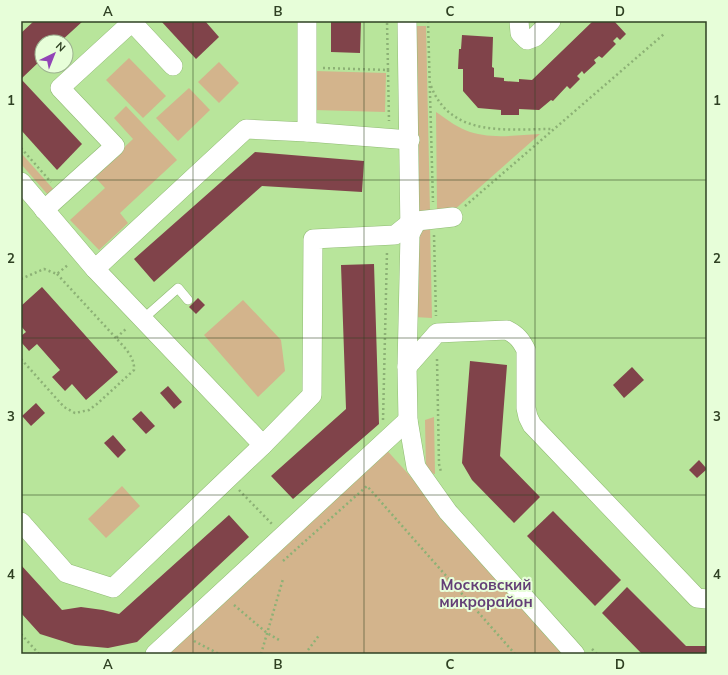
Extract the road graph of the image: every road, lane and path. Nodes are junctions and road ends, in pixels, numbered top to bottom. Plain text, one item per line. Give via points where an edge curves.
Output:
1 (307, 21) edge
2 (387, 21) edge
3 (407, 21) edge
4 (428, 21) edge
5 (519, 21) edge
6 (551, 21) edge
7 (664, 34) dead end
8 (173, 66) dead end
9 (307, 68) junction
10 (388, 70) junction
11 (430, 83) junction
12 (554, 129) junction
13 (307, 132) junction
14 (389, 139) junction
15 (410, 140) junction
16 (21, 148) edge
17 (21, 182) edge
18 (62, 194) junction
19 (44, 210) junction
20 (453, 217) joint
21 (433, 220) junction
22 (410, 229) junction
23 (387, 249) dead end
24 (80, 252) junction
25 (95, 269) junction
26 (57, 274) junction
27 (21, 279) edge
28 (188, 300) dead end
29 (141, 317) junction
30 (437, 333) junction
31 (116, 338) junction
32 (21, 359) edge
33 (407, 367) junction
34 (408, 420) junction
35 (383, 421) dead end
36 (263, 446) junction
37 (442, 479) dead end
38 (21, 522) edge
39 (280, 564) dead end
40 (283, 579) dead end
41 (707, 599) edge
42 (234, 605) dead end
43 (267, 633) junction
44 (21, 634) edge
45 (320, 634) dead end
46 (194, 641) dead end
47 (281, 641) dead end
48 (308, 650) dead end
49 (39, 654) edge
50 (155, 654) edge
51 (219, 654) edge
52 (261, 654) edge
53 (515, 654) edge
54 (574, 654) edge

1 - 9 street
2 - 10 path
3 - 15 street
4 - 11 path
5 - 6 street via 520,33 527,40 535,37
7 - 12 path
8 - 18 street via 132,22 60,88 116,146
9 - 10 path
9 - 13 street
10 - 14 path
11 - 12 path via 439,102 450,114 469,124 491,128
11 - 21 path
12 - 20 path
13 - 14 street
13 - 25 street via 246,129
14 - 15 street
15 - 22 street
16 - 18 path
17 - 19 street
18 - 19 street
19 - 24 street
20 - 21 street
21 - 22 street via 416,221
21 - 30 path
22 - 33 street
22 - 36 street via 395,235 313,239 312,395
23 - 35 path
24 - 25 street
24 - 26 path
25 - 29 street
26 - 27 path via 44,269
26 - 31 path
28 - 29 lane via 178,288
29 - 31 path
29 - 36 street
30 - 33 street
30 - 37 path via 439,464
30 - 41 street via 507,330 515,334 526,350 526,408 532,425 697,598
31 - 32 path via 131,355 135,364 134,370 89,410 75,413 64,407
33 - 34 street
34 - 50 street
34 - 54 street via 416,467 448,512
36 - 38 street via 113,588 66,573
39 - 53 path via 367,486
40 - 43 path
42 - 43 path
43 - 47 path
43 - 52 path
44 - 49 path
45 - 48 path
46 - 51 path

